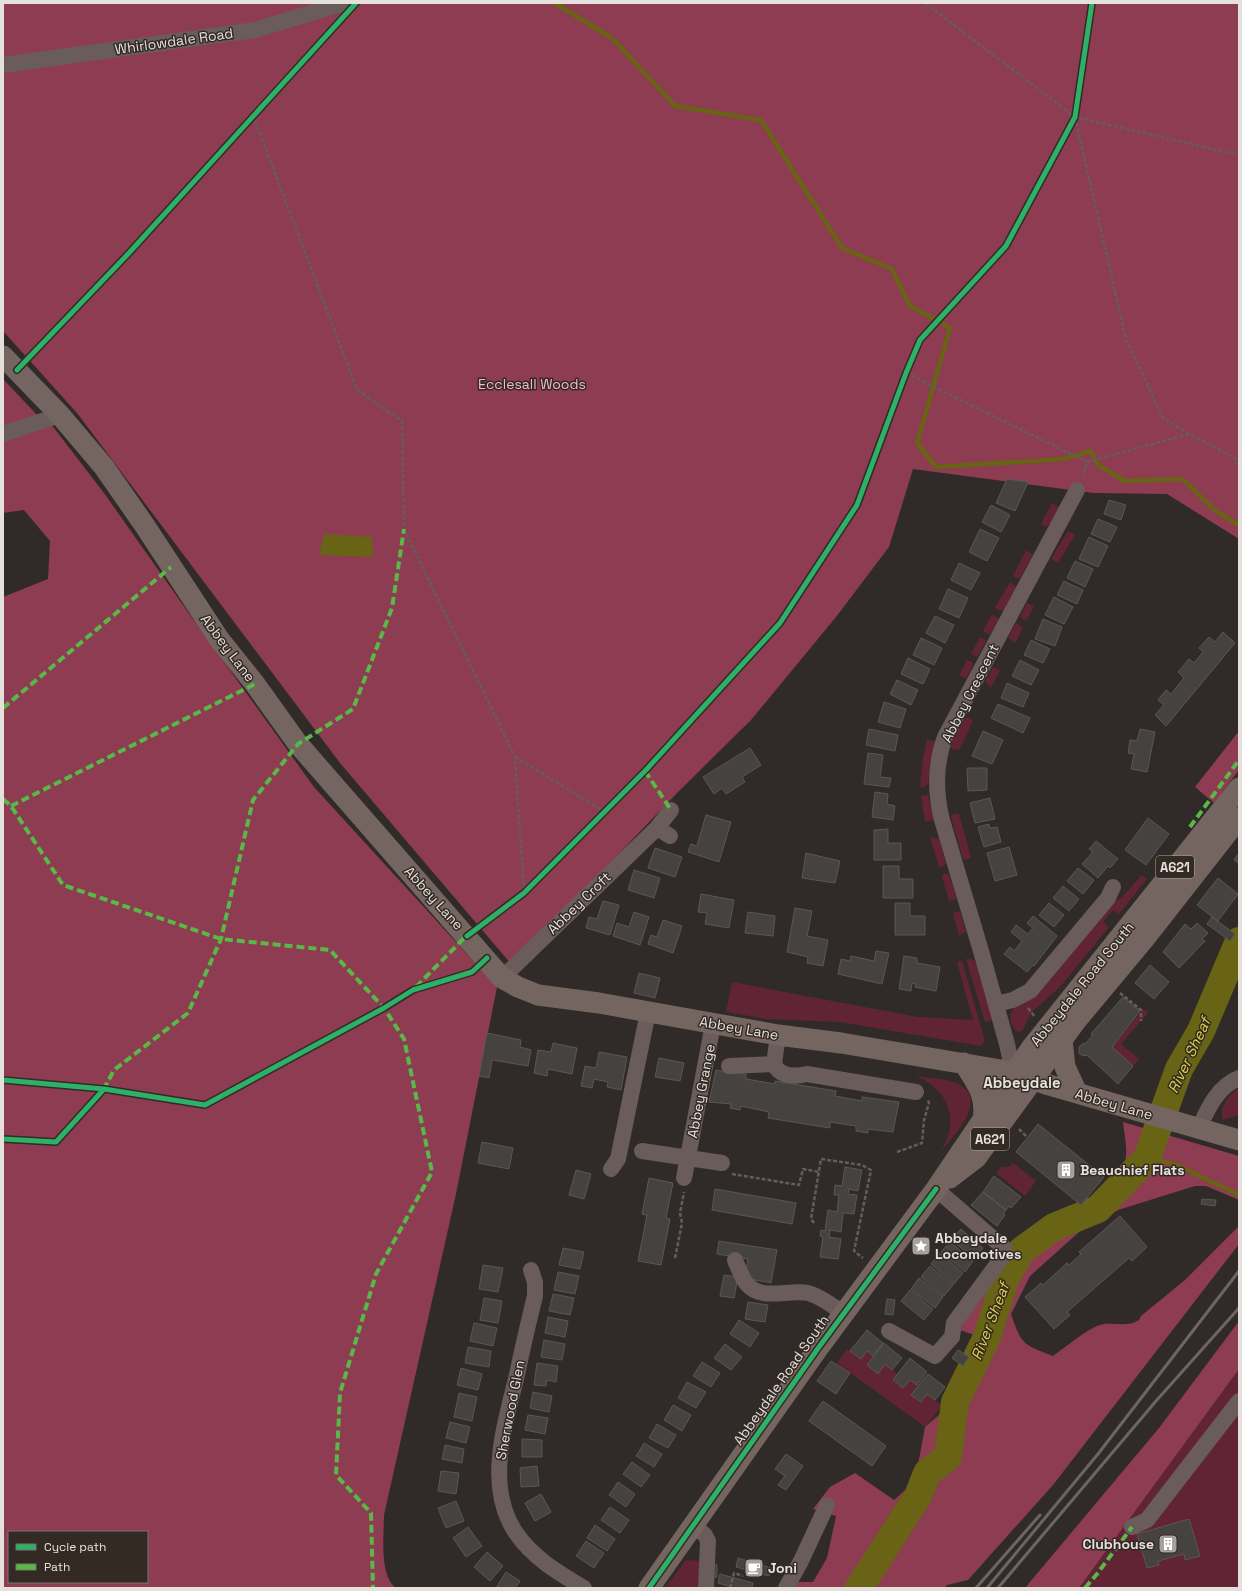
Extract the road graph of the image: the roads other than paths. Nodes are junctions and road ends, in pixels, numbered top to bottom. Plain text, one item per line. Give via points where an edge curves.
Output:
1 (342, 3) edge
2 (3, 65) edge
3 (3, 356) edge
4 (60, 415) junction
5 (3, 434) edge
6 (1077, 490) dead end
7 (1239, 788) edge
8 (670, 810) dead end
9 (1239, 818) edge
10 (1113, 887) dead end
11 (502, 978) junction
12 (996, 1004) junction
13 (648, 1012) junction
14 (713, 1024) junction
15 (778, 1035) junction
16 (1062, 1039) junction
17 (964, 1063) junction
18 (774, 1064) junction
19 (729, 1066) dead end
20 (1013, 1072) junction
21 (1239, 1078) edge
22 (1033, 1079) junction
23 (916, 1092) road end
24 (1077, 1093) junction
25 (983, 1121) junction
26 (1192, 1126) junction
27 (1239, 1140) edge
28 (642, 1151) dead end
29 (688, 1159) junction
30 (722, 1164) road end
31 (611, 1169) dead end
32 (684, 1178) road end
33 (936, 1189) junction
34 (735, 1260) dead end
35 (531, 1270) dead end
36 (843, 1313) junction
37 (889, 1330) dead end
38 (1239, 1401) edge
39 (827, 1505) dead end
40 (694, 1526) junction
41 (1132, 1527) dead end
42 (584, 1588) edge
43 (649, 1588) edge
44 (706, 1588) edge
45 (786, 1588) edge

1 - 2 street, Whirlowdale Road via 255,30
3 - 4 main road, Abbey Lane
4 - 5 street
4 - 11 main road, Abbey Lane via 104,467 219,639 298,744
6 - 12 street, Abbey Crescent via 945,737 940,756 937,787 939,811
7 - 20 main road, Abbeydale Road South / A621
8 - 11 street, Abbey Croft via 663,832
9 - 16 main road, Abbeydale Road South / A621
10 - 12 street via 1108,898 1030,990 1013,1000
11 - 13 main road, Abbey Lane via 538,995
12 - 20 street, Abbey Crescent
13 - 14 main road, Abbey Lane
13 - 31 street via 618,1159
14 - 15 main road, Abbey Lane
14 - 29 street, Abbey Grange
15 - 17 main road, Abbey Lane
15 - 18 street
16 - 22 main road, Abbeydale Road South / A621
16 - 24 main road via 1066,1067
17 - 20 main road, Abbey Lane
17 - 25 main road via 983,1096
18 - 19 street
18 - 23 street via 779,1072 790,1076 807,1074
20 - 22 main road, Abbey Lane
20 - 25 main road, Abbeydale Road South / A621
21 - 26 street via 1220,1092
22 - 24 main road, Abbey Lane
22 - 33 main road, Abbeydale Road South / A621 via 976,1158
24 - 26 main road, Abbey Lane
25 - 33 main road, Abbeydale Road South / A621
26 - 27 main road, Abbey Lane
28 - 29 street
29 - 30 street, Abbey Grange
29 - 32 street, Abbey Grange
33 - 36 main road, Abbeydale Road South / A621
33 - 37 street via 1004,1248 1004,1255 954,1323 952,1337 935,1356
34 - 36 street via 746,1283 758,1292 809,1293
35 - 42 street, Sherwood Glen via 535,1282 535,1296 502,1436 500,1485 505,1509 515,1532 549,1567
36 - 40 main road, Abbeydale Road South / A621
38 - 41 street via 1147,1520
39 - 45 street
40 - 43 main road, Abbeydale Road South / A621
40 - 44 street via 708,1541

